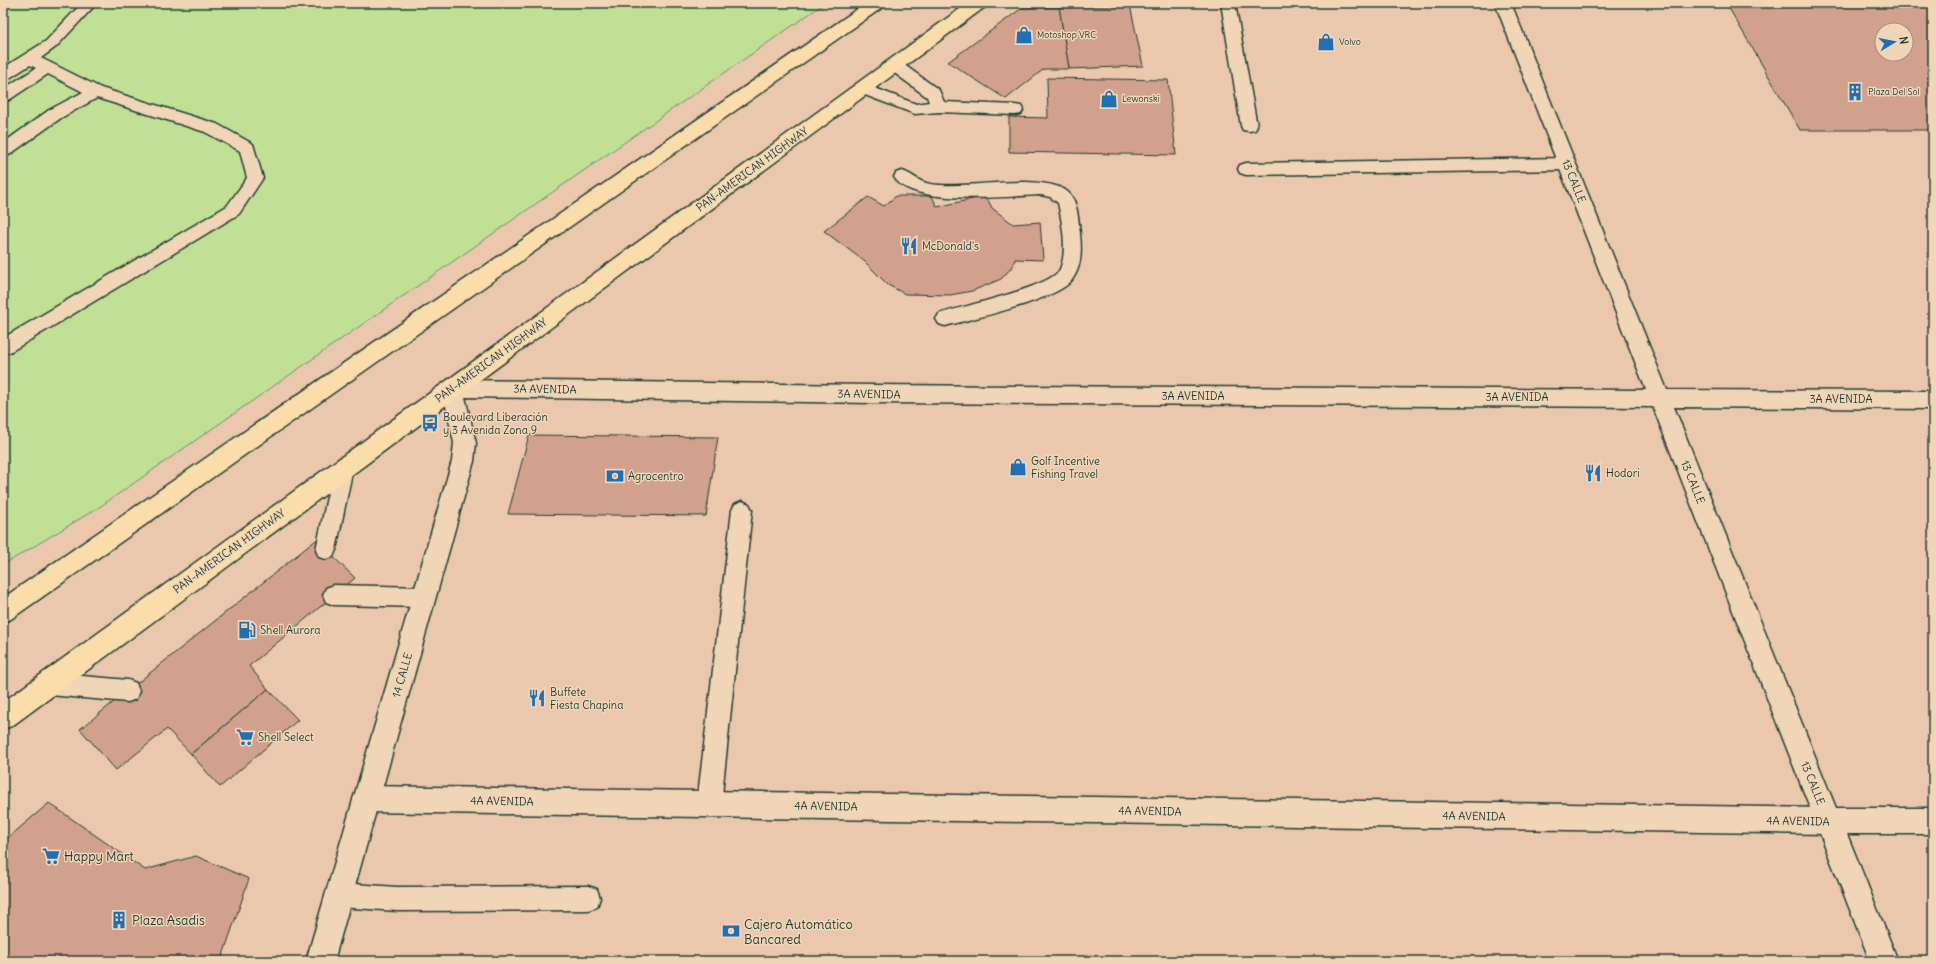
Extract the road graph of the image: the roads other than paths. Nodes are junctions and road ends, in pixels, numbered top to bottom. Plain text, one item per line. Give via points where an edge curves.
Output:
1 (90, 3) edge
2 (877, 3) edge
3 (979, 3) edge
4 (1228, 3) edge
5 (1503, 3) edge
6 (30, 58) junction
7 (894, 65) junction
8 (48, 67) junction
9 (3, 75) edge
10 (862, 88) junction
11 (95, 92) junction
12 (3, 96) edge
13 (939, 108) junction
14 (1015, 110) dead end
15 (1249, 126) dead end
16 (3, 151) edge
17 (1567, 164) junction
18 (1246, 169) dead end
19 (902, 177) dead end
20 (944, 319) dead end
21 (3, 348) edge
22 (452, 388) junction
23 (1660, 398) junction
24 (1933, 400) edge
25 (343, 468) junction
26 (742, 510) dead end
27 (326, 550) dead end
28 (334, 595) dead end
29 (424, 597) junction
30 (3, 612) edge
31 (48, 684) junction
32 (128, 691) dead end
33 (3, 717) edge
34 (366, 799) junction
35 (709, 804) junction
36 (1828, 822) junction
37 (1933, 822) edge
38 (338, 895) junction
39 (588, 898) dead end
40 (320, 961) edge
41 (1884, 961) edge

1 - 6 lane via 51,44
2 - 30 highway
3 - 7 highway, PAN-AMERICAN HIGHWAY
4 - 15 lane
5 - 17 street, 13 CALLE
6 - 8 lane
6 - 9 lane
7 - 10 highway, PAN-AMERICAN HIGHWAY
7 - 13 lane via 933,94
8 - 11 lane
8 - 12 lane
10 - 13 lane via 916,110
10 - 22 highway, PAN-AMERICAN HIGHWAY
11 - 16 lane via 55,114
11 - 21 lane via 211,128 247,148 255,178 233,210
13 - 14 lane
17 - 18 lane
17 - 23 street, 13 CALLE
19 - 20 lane via 920,188 942,191 1040,189 1055,192 1066,200 1070,216 1072,264 1066,277 1054,285 1017,298
22 - 23 street, 3A AVENIDA via 872,394
22 - 25 highway, PAN-AMERICAN HIGHWAY
22 - 29 street, 14 CALLE via 465,443 463,461
23 - 24 street, 3A AVENIDA
23 - 36 street, 13 CALLE
25 - 27 lane
25 - 31 highway, PAN-AMERICAN HIGHWAY
26 - 35 lane
28 - 29 lane
29 - 34 street, 14 CALLE
31 - 32 lane
31 - 33 highway, PAN-AMERICAN HIGHWAY
34 - 35 street, 4A AVENIDA
34 - 38 street, 14 CALLE
35 - 36 street, 4A AVENIDA
36 - 37 street, 4A AVENIDA
36 - 41 street, 13 CALLE
38 - 39 lane via 398,899
38 - 40 street, 14 CALLE

